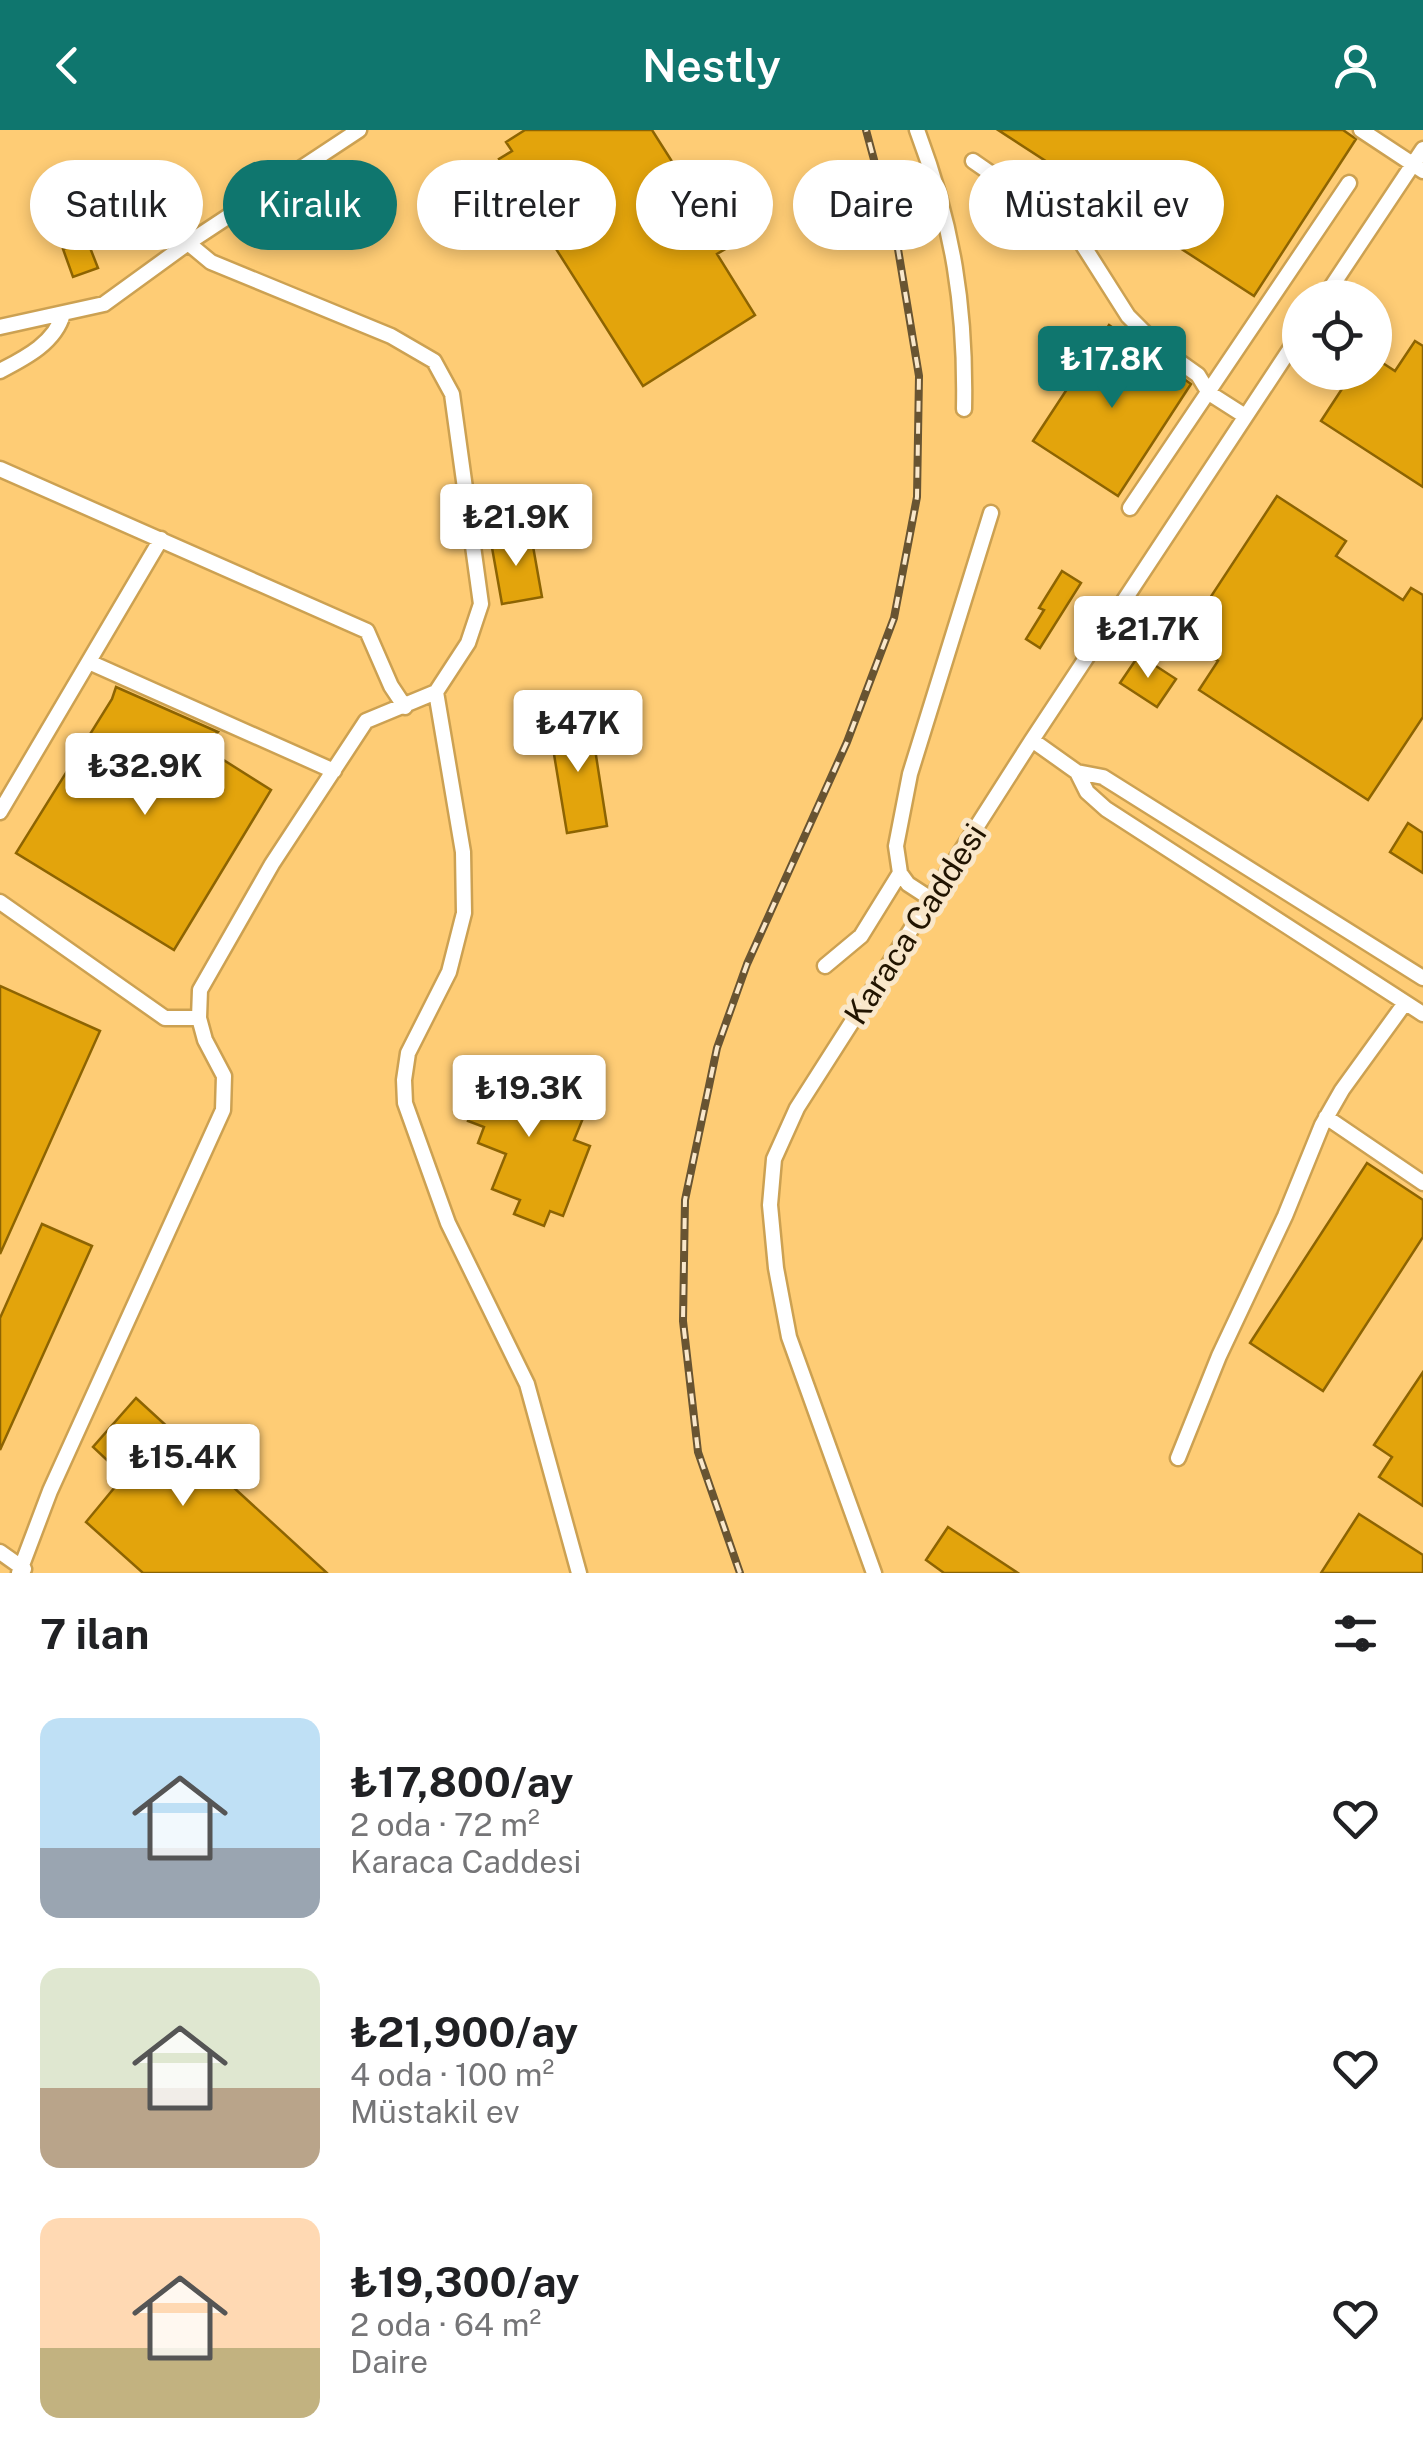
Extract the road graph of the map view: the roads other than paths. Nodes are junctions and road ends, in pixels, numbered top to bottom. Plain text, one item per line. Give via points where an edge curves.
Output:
1 (359, 130) edge
2 (918, 130) edge
3 (1360, 130) edge
4 (1423, 149) edge
5 (1418, 168) edge
6 (1349, 183) dead end
7 (203, 233) edge
8 (178, 250) edge
9 (196, 250) edge
10 (1086, 250) edge
11 (1337, 280) edge
12 (63, 314) junction
13 (0, 327) edge
14 (1282, 361) edge
15 (0, 371) edge
16 (1209, 393) junction
17 (964, 408) dead end
18 (1245, 416) junction
19 (0, 469) edge
20 (1130, 508) dead end
21 (990, 513) dead end
22 (161, 539) junction
23 (88, 662) junction
24 (436, 692) junction
25 (404, 706) junction
26 (1032, 740) junction
27 (334, 772) junction
28 (1078, 772) junction
29 (0, 812) edge
30 (900, 873) junction
31 (931, 899) junction
32 (0, 902) edge
33 (824, 966) dead end
34 (1423, 978) edge
35 (1405, 1003) junction
36 (1423, 1014) edge
37 (199, 1018) junction
38 (1326, 1118) junction
39 (1423, 1182) edge
40 (1178, 1458) dead end
41 (0, 1552) edge
42 (22, 1570) edge
43 (579, 1573) edge
44 (874, 1573) edge

1 - 7 street
2 - 17 street via 960,286
3 - 5 street
4 - 5 street
5 - 11 street
6 - 16 street
8 - 12 street via 104,304
9 - 24 street via 211,262 392,336 434,361 452,394 481,604 468,643
10 - 16 street via 1128,316
12 - 13 street
12 - 15 street via 50,339
14 - 18 street, Karaca Caddesi
16 - 18 street
16 - 20 street
18 - 26 street, Karaca Caddesi
19 - 22 street
21 - 30 street via 910,774 896,846
22 - 23 street
22 - 25 street via 367,631
23 - 27 street
23 - 29 street
24 - 25 street
24 - 43 street via 463,852 464,913 449,972 408,1053 405,1103 448,1222 527,1384
25 - 27 street via 366,721
26 - 28 street
26 - 31 street, Karaca Caddesi
27 - 37 street via 200,990
28 - 34 street via 1103,777
28 - 35 street via 1106,809
30 - 31 street
30 - 33 street via 861,936
31 - 44 street, Karaca Caddesi via 797,1108 774,1159 770,1205 789,1338
32 - 37 street via 165,1018
35 - 36 street
35 - 38 street
37 - 42 street via 224,1076 223,1110
38 - 39 street
38 - 40 street
41 - 42 street

